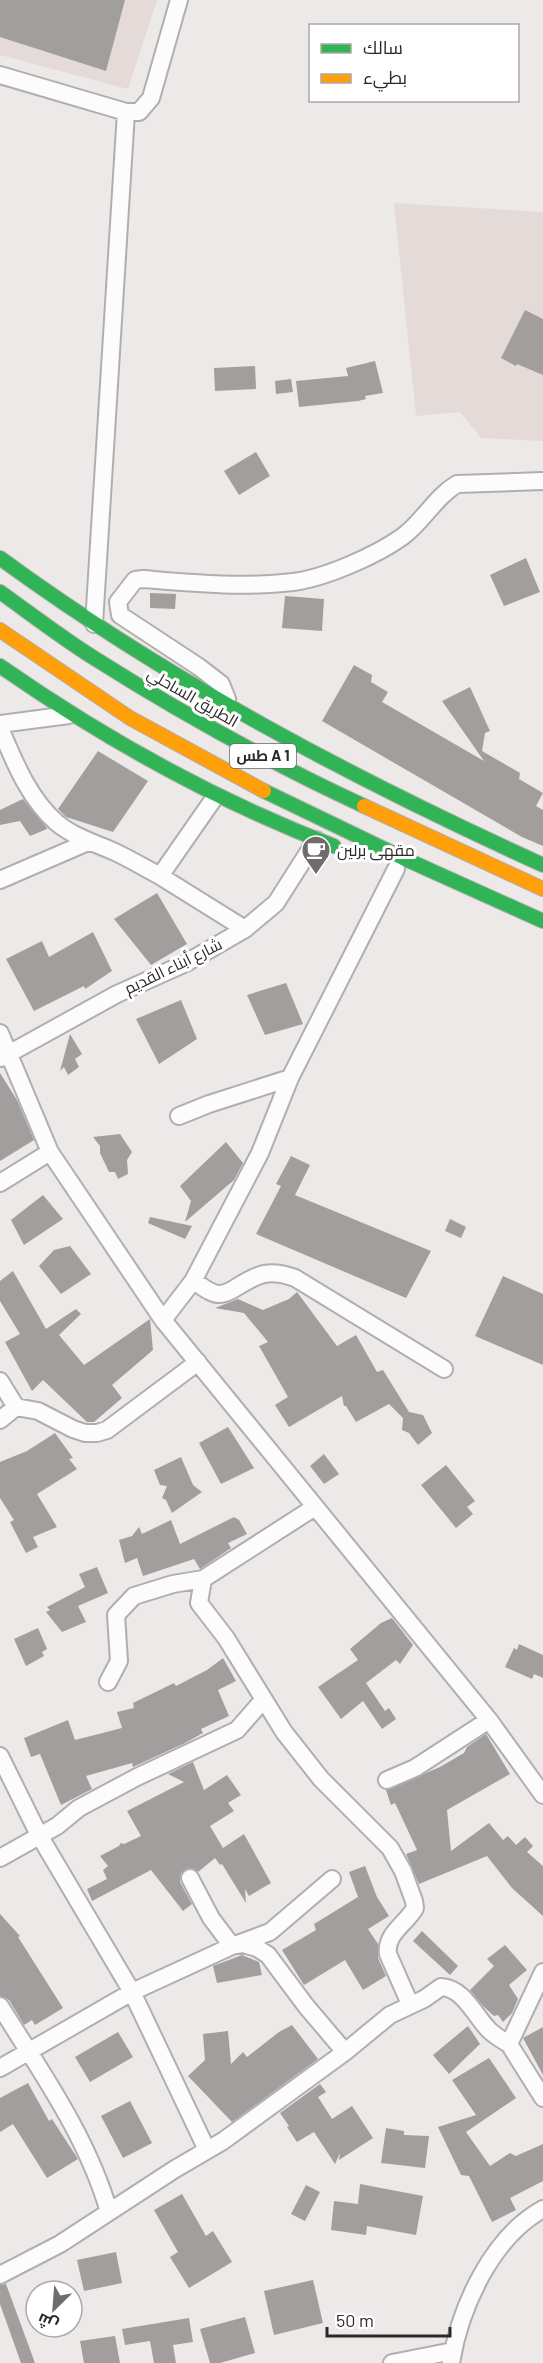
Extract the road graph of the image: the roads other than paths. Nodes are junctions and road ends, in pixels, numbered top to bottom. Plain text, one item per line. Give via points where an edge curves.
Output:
1 (179, 0) edge
2 (0, 75) edge
3 (126, 112) junction
4 (543, 481) edge
5 (0, 558) edge
6 (0, 592) edge
7 (94, 624) junction
8 (0, 630) edge
9 (0, 666) edge
10 (229, 706) junction
11 (70, 715) junction
12 (0, 724) edge
13 (0, 728) edge
14 (215, 797) junction
15 (316, 840) junction
16 (88, 842) junction
17 (343, 849) dead end
18 (379, 863) dead end
19 (543, 865) edge
20 (396, 869) junction
21 (160, 876) junction
22 (441, 876) junction
23 (0, 880) edge
24 (543, 889) edge
25 (543, 921) edge
26 (245, 928) junction
27 (0, 1033) edge
28 (4, 1056) edge
29 (290, 1078) junction
30 (179, 1116) dead end
31 (51, 1152) junction
32 (0, 1183) edge
33 (193, 1281) junction
34 (163, 1320) junction
35 (198, 1362) junction
36 (444, 1369) dead end
37 (0, 1381) edge
38 (15, 1407) junction
39 (0, 1420) edge
40 (315, 1507) junction
41 (203, 1579) junction
42 (108, 1682) dead end
43 (264, 1699) junction
44 (489, 1720) junction
45 (0, 1756) edge
46 (387, 1780) dead end
47 (543, 1795) edge
48 (39, 1835) junction
49 (0, 1858) edge
50 (190, 1878) dead end
51 (332, 1879) dead end
52 (232, 1946) junction
53 (543, 1972) edge
54 (132, 1992) junction
55 (410, 2004) junction
56 (0, 2006) edge
57 (509, 2044) junction
58 (29, 2052) junction
59 (345, 2052) junction
60 (0, 2068) edge
61 (543, 2098) edge
62 (207, 2150) junction
63 (543, 2209) edge
64 (109, 2211) junction
65 (0, 2275) edge
66 (452, 2357) edge
67 (392, 2363) edge

1 - 3 street via 151,98 140,112
2 - 3 street
3 - 7 street
4 - 10 street via 457,484 404,536 377,553 294,582 224,585 135,580 118,602 120,615 221,684
5 - 7 highway
6 - 24 highway, الطريق الساحلي / طس A 1 via 92,657 309,781
7 - 10 highway
8 - 22 highway, طس A 1 via 173,743 288,804
9 - 11 highway
10 - 19 highway via 405,801
11 - 12 street
11 - 14 highway
13 - 16 street via 15,764 37,800 57,823
14 - 15 highway
14 - 21 street
15 - 17 highway
15 - 26 street, شارع أبناء القديم via 276,903
16 - 21 street
16 - 23 street
18 - 20 highway
20 - 22 highway
20 - 29 street
21 - 26 street
22 - 25 highway, طس A 1
26 - 28 street, شارع أبناء القديم via 186,963 117,994
27 - 28 street
28 - 31 street
29 - 30 street
29 - 33 street via 260,1153
31 - 32 street
31 - 34 street
33 - 34 street
33 - 36 street via 220,1294 256,1276 281,1273
34 - 35 street
35 - 38 street via 107,1430 85,1433 38,1411
35 - 40 street
37 - 38 street
38 - 39 street
40 - 41 street
40 - 44 street
41 - 42 street via 134,1596 117,1615 119,1661
41 - 43 street via 199,1603
43 - 48 street via 237,1730 79,1808
43 - 55 street via 284,1732 350,1809 382,1838 403,1871 415,1908 387,1947
44 - 46 street via 415,1768
44 - 47 street
45 - 48 street
48 - 49 street
48 - 54 street
50 - 52 street via 211,1918
51 - 52 street via 270,1932
52 - 54 street
52 - 59 street via 243,1944 268,1955
53 - 57 street
54 - 58 street
54 - 62 street
55 - 57 street via 441,1987 450,1987 490,2032
55 - 59 street via 390,2015
56 - 58 street
57 - 61 street
58 - 60 street
58 - 64 street via 92,2161
59 - 62 street
62 - 64 street
63 - 66 street via 526,2218 484,2271 467,2304
64 - 65 street via 60,2244
66 - 67 street

